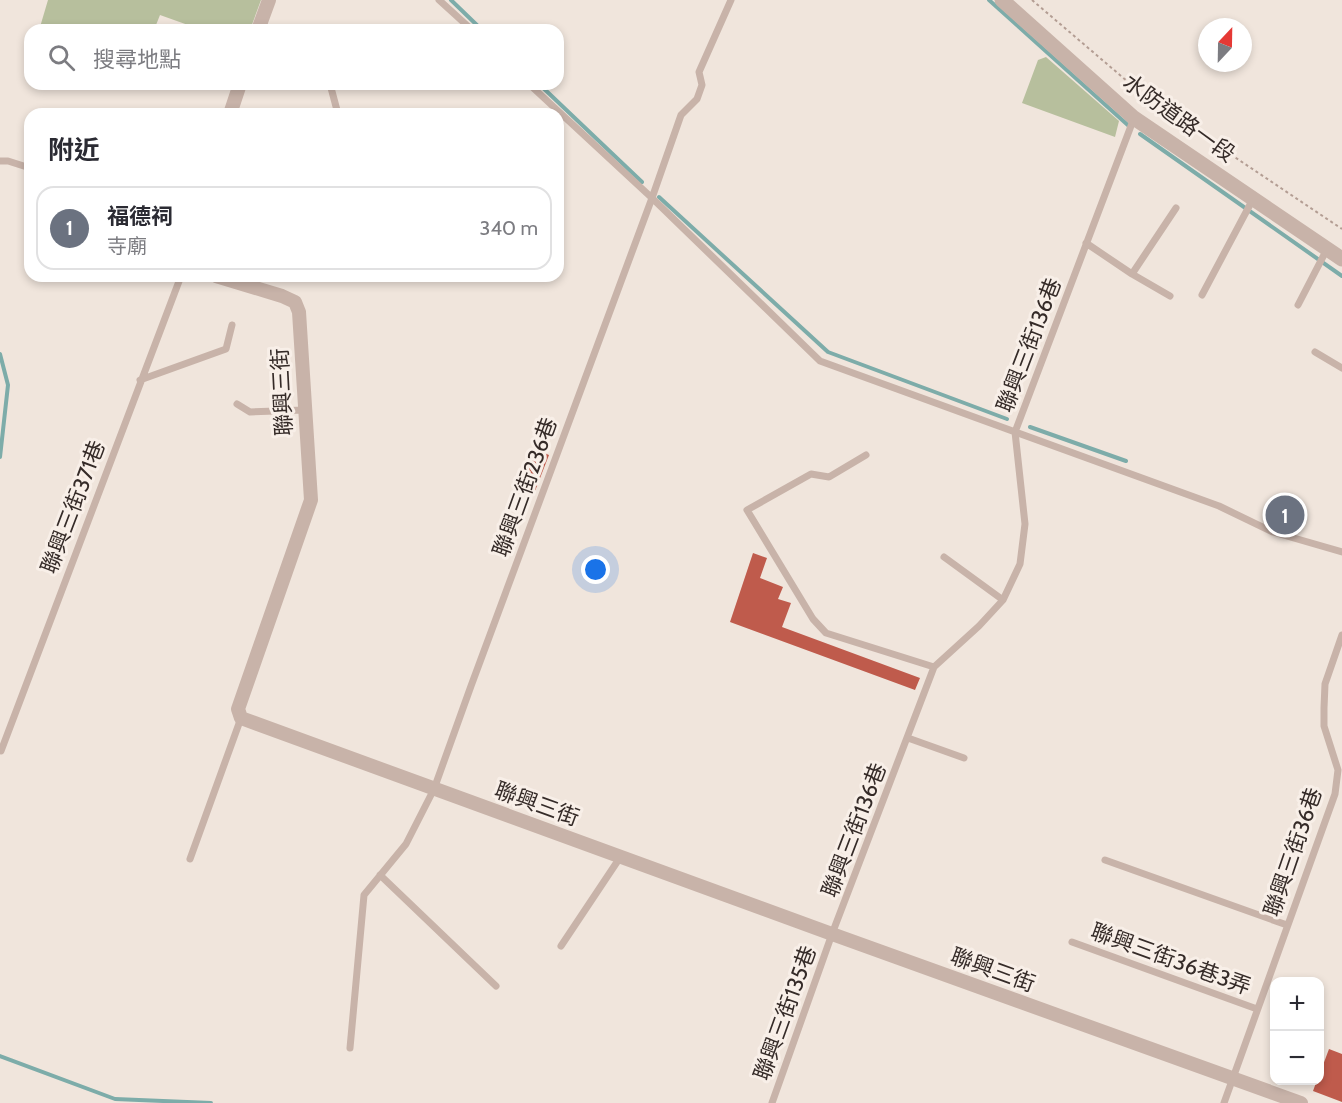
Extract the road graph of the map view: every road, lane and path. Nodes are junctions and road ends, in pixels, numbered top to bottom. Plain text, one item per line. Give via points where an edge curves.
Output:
1 (269, 0) edge
2 (440, 0) edge
3 (731, 0) edge
4 (1002, 0) edge
5 (1032, 0) edge
6 (260, 24) edge
7 (466, 24) edge
8 (238, 90) edge
9 (332, 90) edge
10 (535, 90) edge
11 (232, 108) edge
12 (336, 108) edge
13 (555, 108) edge
14 (564, 116) edge
15 (1134, 118) junction
16 (0, 161) edge
17 (24, 166) edge
18 (652, 198) junction
19 (1252, 201) junction
20 (1176, 208) dead end
21 (1342, 229) edge
22 (1086, 243) junction
23 (1326, 252) junction
24 (1342, 259) edge
25 (1132, 274) junction
26 (179, 282) edge
27 (236, 282) edge
28 (1202, 295) dead end
29 (1170, 296) dead end
30 (1298, 305) dead end
31 (232, 325) dead end
32 (1316, 352) dead end
33 (1342, 368) edge
34 (140, 380) junction
35 (237, 404) dead end
36 (304, 410) junction
37 (1015, 432) junction
38 (866, 455) dead end
39 (1342, 552) edge
40 (944, 557) dead end
41 (1003, 600) junction
42 (1342, 635) edge
43 (934, 667) junction
44 (240, 718) junction
45 (909, 738) junction
46 (1, 751) edge
47 (964, 758) dead end
48 (434, 789) junction
49 (621, 856) junction
50 (190, 859) dead end
51 (1105, 860) dead end
52 (380, 875) junction
53 (1287, 925) junction
54 (832, 934) junction
55 (1072, 942) dead end
56 (561, 945) dead end
57 (496, 986) dead end
58 (1257, 1009) junction
59 (350, 1048) dead end
60 (1233, 1078) junction
61 (771, 1103) edge
62 (1224, 1103) edge
63 (1301, 1103) edge

1 - 6 street
2 - 7 lane
3 - 18 lane, 聯興三街236巷 via 699,72 702,85 697,99 681,115
4 - 15 street, 水防道路一段
5 - 21 path via 1148,99
8 - 11 street
9 - 12 lane
10 - 13 lane
14 - 18 lane
15 - 19 street, 水防道路一段
15 - 22 lane, 聯興三街136巷
16 - 17 lane
18 - 37 lane via 820,361
18 - 48 lane, 聯興三街236巷
19 - 23 street, 水防道路一段
19 - 28 lane
20 - 25 lane
22 - 25 lane
22 - 37 lane, 聯興三街136巷
23 - 24 street, 水防道路一段
23 - 30 lane
25 - 29 lane
26 - 34 lane, 聯興三街371巷
27 - 36 street, 聯興三街 via 295,302 299,312
31 - 34 lane via 226,349
32 - 33 lane
34 - 46 lane, 聯興三街371巷
35 - 36 lane via 250,412
36 - 44 street, 聯興三街 via 311,500 238,709
37 - 39 lane via 1219,506 1273,532
37 - 41 lane, 聯興三街136巷 via 1025,524 1020,564
38 - 43 lane via 829,477 811,474 747,510 813,619 826,633
40 - 41 lane
41 - 43 lane, 聯興三街136巷
42 - 53 lane, 聯興三街36巷 via 1325,684 1324,726 1338,770 1335,794
43 - 45 lane, 聯興三街136巷
44 - 48 street, 聯興三街
44 - 50 lane
45 - 47 lane
45 - 54 lane, 聯興三街136巷
48 - 49 street, 聯興三街
48 - 52 lane, 聯興三街236巷 via 406,844
49 - 54 street, 聯興三街
49 - 56 lane
51 - 53 lane
52 - 57 lane
52 - 59 lane, 聯興三街236巷 via 364,895
53 - 58 lane, 聯興三街36巷
54 - 60 street, 聯興三街
54 - 61 lane, 聯興三街135巷
55 - 58 lane, 聯興三街36巷3弄
58 - 60 lane, 聯興三街36巷
60 - 62 lane, 聯興三街36巷
60 - 63 street, 聯興三街

